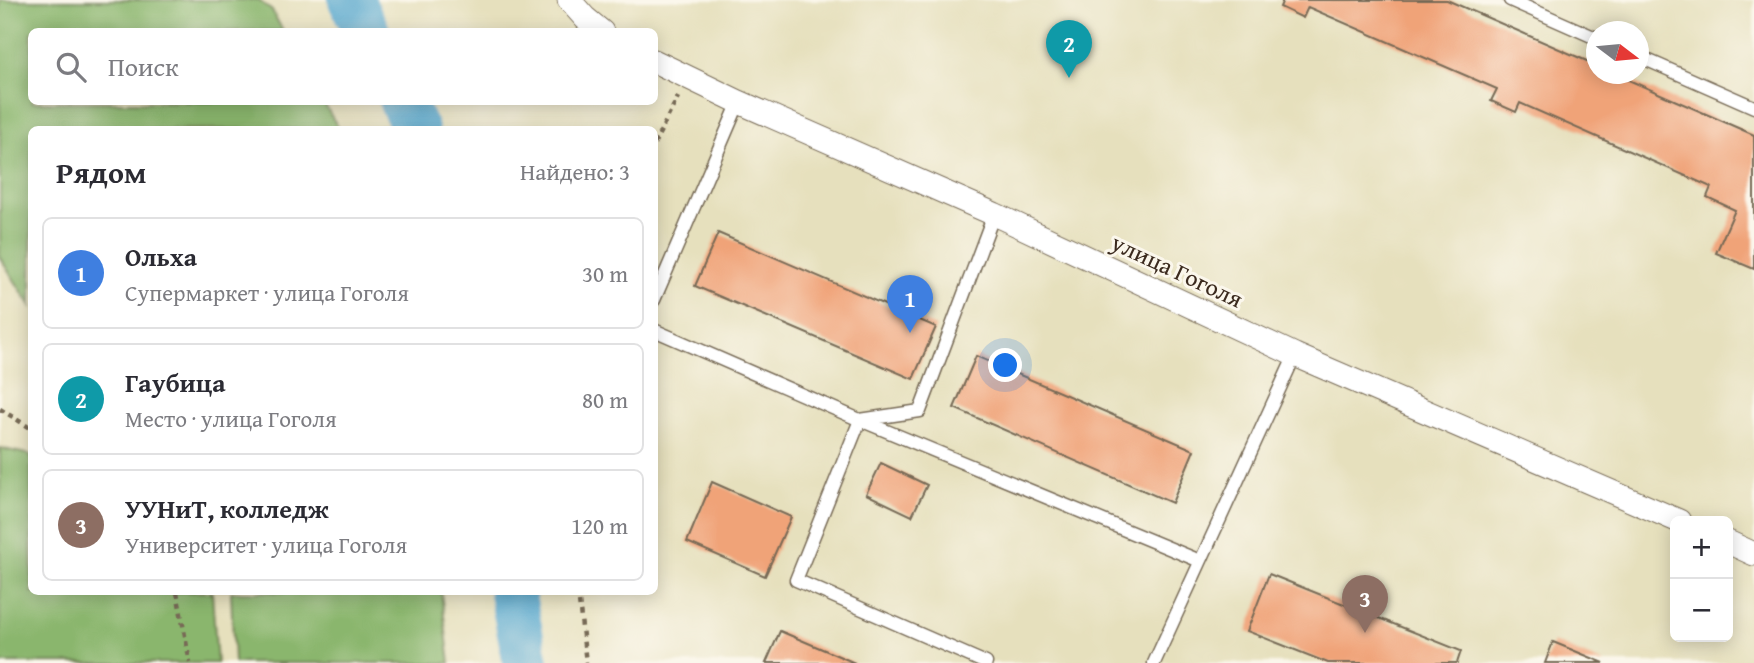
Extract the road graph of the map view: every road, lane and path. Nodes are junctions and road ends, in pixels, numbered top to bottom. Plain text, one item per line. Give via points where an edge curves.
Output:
1 (569, 0) edge
2 (1510, 0) edge
3 (597, 28) edge
4 (1586, 33) edge
5 (1649, 60) edge
6 (658, 63) edge
7 (688, 77) junction
8 (739, 102) junction
9 (1754, 107) edge
10 (658, 136) edge
11 (994, 214) junction
12 (658, 291) edge
13 (658, 332) edge
14 (1295, 355) junction
15 (0, 409) edge
16 (860, 420) junction
17 (28, 426) edge
18 (1670, 517) edge
19 (1733, 544) edge
20 (1754, 554) edge
21 (1200, 561) junction
22 (178, 595) edge
23 (578, 595) edge
24 (190, 663) edge
25 (586, 663) edge
26 (986, 663) edge
27 (1154, 663) edge

1 - 3 street
2 - 4 lane
5 - 9 lane
6 - 7 street, улица Гоголя
7 - 8 street, улица Гоголя
7 - 10 path
8 - 11 street, улица Гоголя
8 - 12 lane
11 - 14 street, улица Гоголя
11 - 16 lane via 920,411
13 - 16 lane
14 - 18 street, улица Гоголя
14 - 21 lane
15 - 17 path
16 - 21 lane
16 - 26 lane via 796,580
19 - 20 street
21 - 27 lane
22 - 24 path
23 - 25 path

